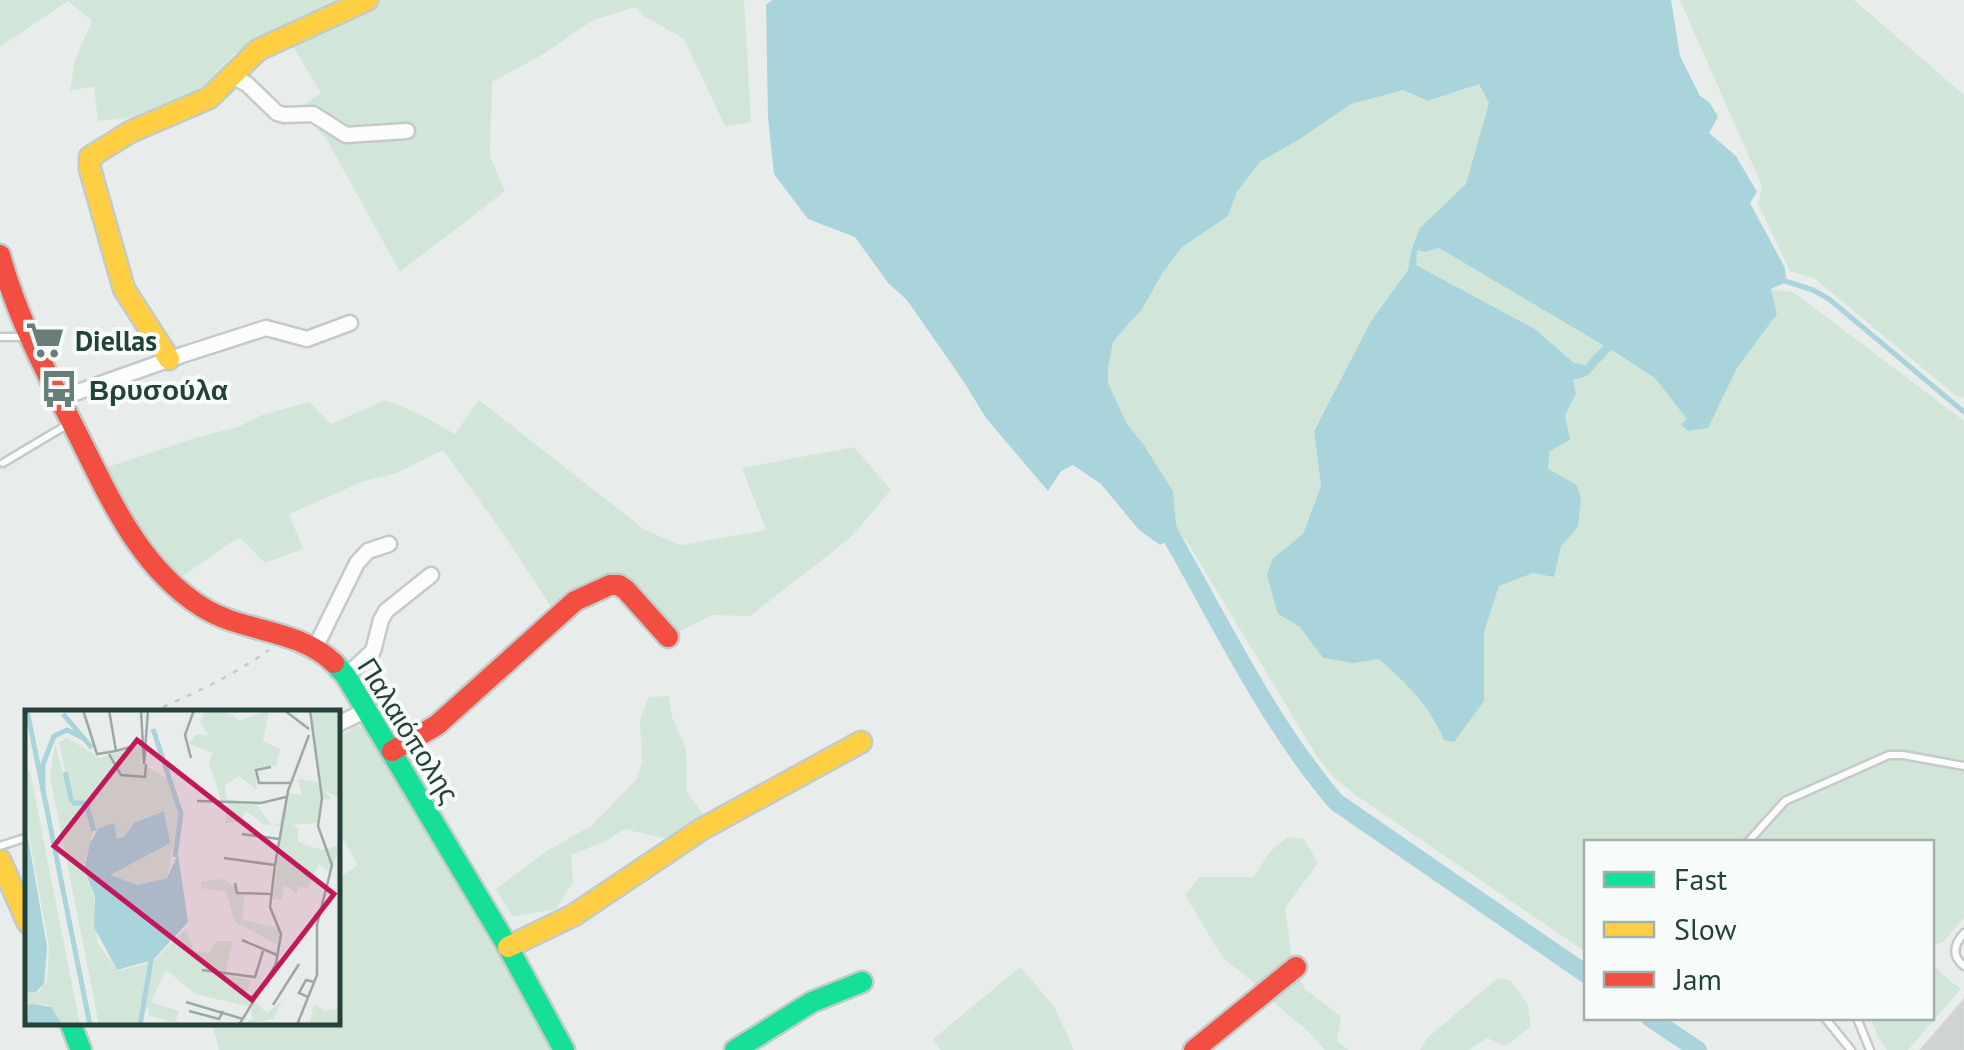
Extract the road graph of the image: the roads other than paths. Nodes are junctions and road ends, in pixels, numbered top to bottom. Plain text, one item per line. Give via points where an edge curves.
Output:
1 (366, 0) edge
2 (231, 76) junction
3 (407, 131) dead end
4 (0, 255) edge
5 (350, 323) dead end
6 (0, 337) edge
7 (28, 338) junction
8 (169, 359) junction
9 (58, 399) junction
10 (71, 423) junction
11 (3, 463) dead end
12 (390, 544) dead end
13 (431, 575) dead end
14 (668, 638) dead end
15 (315, 648) junction
16 (346, 676) junction
17 (368, 710) junction
18 (340, 723) edge
19 (861, 742) dead end
20 (392, 751) junction
21 (1964, 766) edge
22 (25, 838) edge
23 (1750, 840) edge
24 (0, 846) edge
25 (0, 860) edge
26 (25, 915) edge
27 (1964, 933) edge
28 (508, 947) junction
29 (1964, 966) edge
30 (1296, 967) dead end
31 (862, 982) dead end
32 (1828, 1020) edge
33 (1859, 1020) edge
34 (71, 1025) edge
35 (82, 1050) edge
36 (564, 1050) edge
37 (736, 1050) edge
38 (1194, 1050) edge
39 (1850, 1050) edge
40 (1870, 1050) edge

1 - 2 street via 258,50
2 - 3 street via 277,113 313,114 346,135
2 - 8 street via 208,98 130,132 89,162 124,288
4 - 7 street, Παλαιόπολης
5 - 8 street via 307,339 266,328
6 - 7 lane
7 - 9 street, Παλαιόπολης
8 - 9 street
9 - 10 street, Παλαιόπολης
10 - 11 lane
10 - 15 street, Παλαιόπολης via 124,525 160,572 215,614
12 - 15 street via 357,563
13 - 16 street via 386,611 373,651
14 - 20 street via 626,590 610,585 575,602 437,725
15 - 16 street, Παλαιόπολης
16 - 17 street, Παλαιόπολης
17 - 18 street
17 - 20 street, Παλαιόπολης
19 - 28 street via 702,829 574,915
20 - 28 street, Παλαιόπολης
21 - 23 lane via 1889,755 1785,801
22 - 24 lane
25 - 26 street
27 - 29 lane via 1954,952
28 - 36 street, Παλαιόπολης
30 - 38 street
31 - 37 street via 810,1003
32 - 39 lane
33 - 40 lane
34 - 35 street

